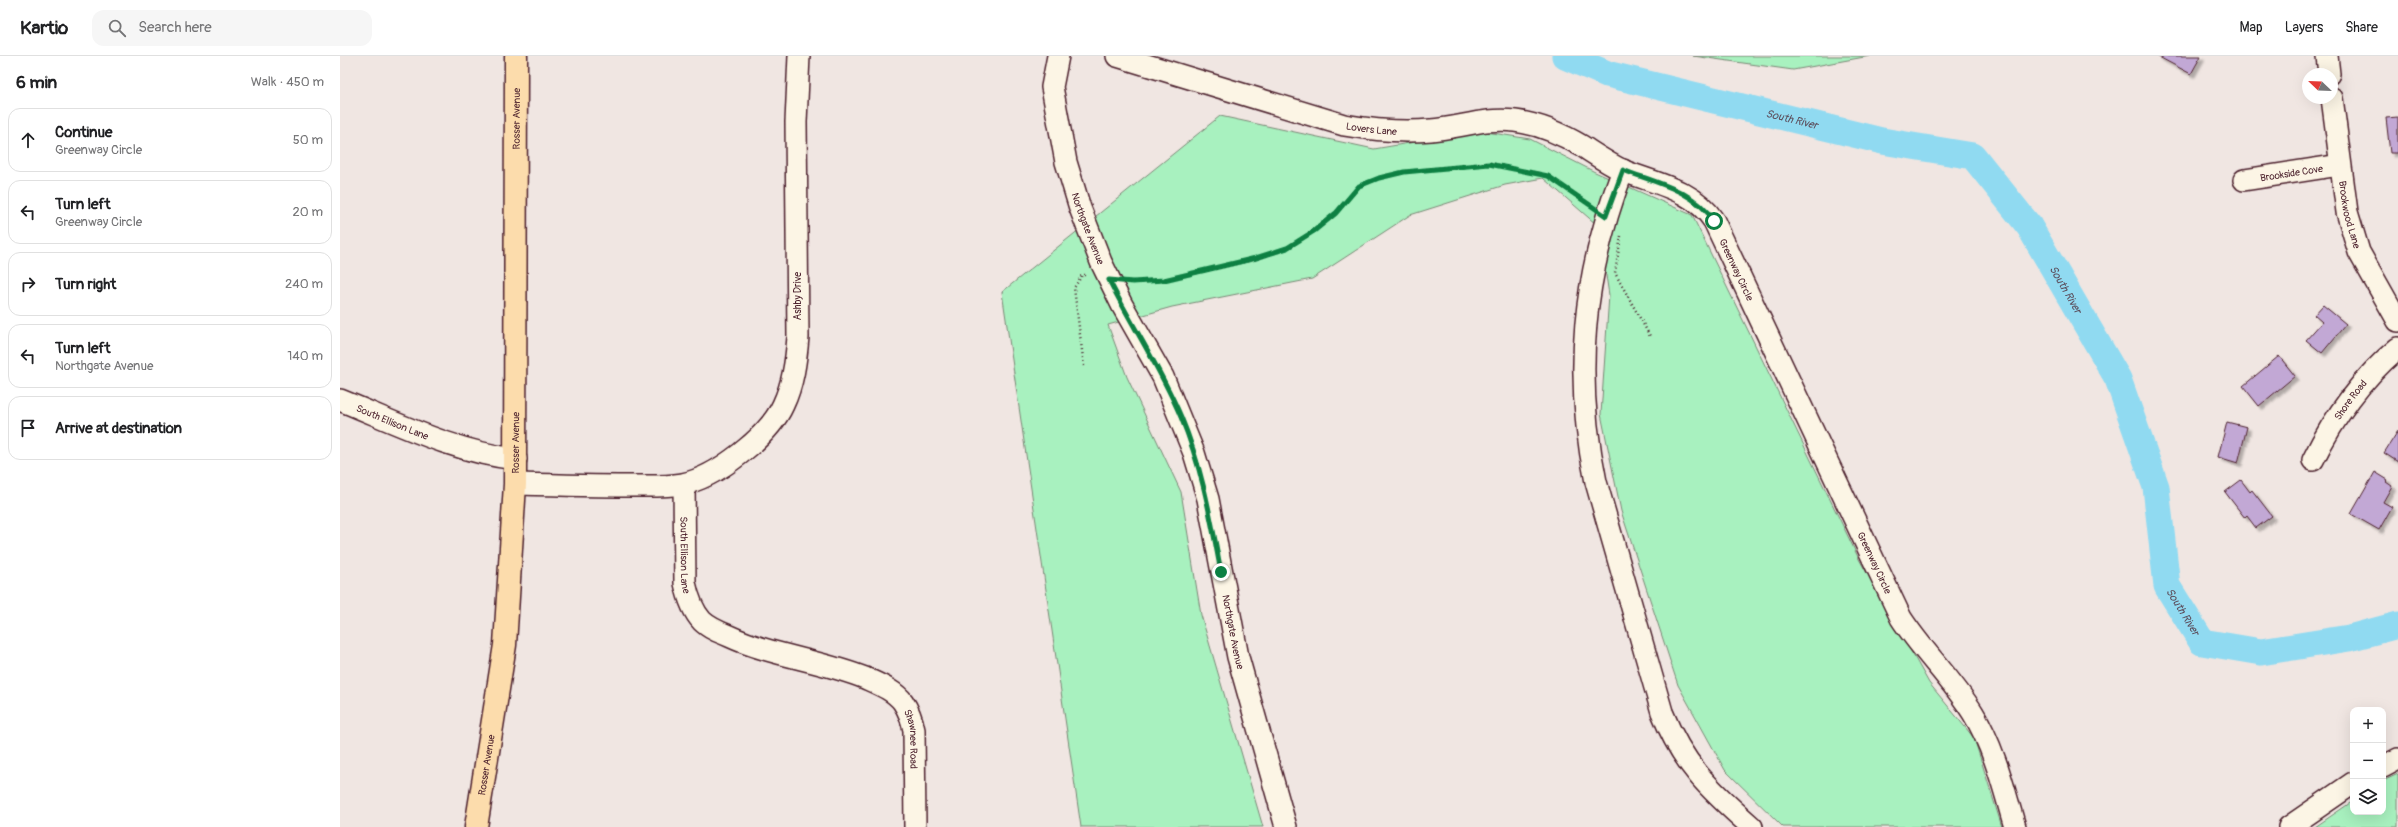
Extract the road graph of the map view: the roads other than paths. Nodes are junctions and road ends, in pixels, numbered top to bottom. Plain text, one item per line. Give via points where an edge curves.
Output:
1 (516, 56) edge
2 (799, 56) edge
3 (1058, 56) edge
4 (1117, 56) edge
5 (2327, 56) edge
6 (2328, 68) edge
7 (2333, 104) edge
8 (2340, 165) junction
9 (1623, 170) junction
10 (2244, 180) dead end
11 (2398, 321) edge
12 (2398, 348) edge
13 (340, 400) edge
14 (516, 458) junction
15 (2313, 460) dead end
16 (516, 484) junction
17 (684, 484) junction
18 (862, 677) joint
19 (2398, 759) edge
20 (2386, 765) edge
21 (2350, 785) edge
22 (476, 827) edge
23 (915, 827) edge
24 (1286, 827) edge
25 (1752, 827) edge
26 (2015, 827) edge
27 (2289, 827) edge

1 - 14 main road, Rosser Avenue
2 - 17 street, Ashby Drive via 796,122 798,337 790,388 782,407 765,430 744,450 722,468
3 - 24 street, Northgate Avenue via 1052,87 1066,162 1080,208 1109,280 1163,377 1194,453 1208,499 1238,657
4 - 9 street, Lovers Lane via 1344,125 1373,130 1431,130 1478,121 1515,121 1563,136
5 - 6 street
7 - 8 street, Brookwood Lane
8 - 10 street, Brookside Cove
8 - 11 street, Brookwood Lane via 2347,212 2359,252
9 - 25 street via 1606,216 1591,277 1583,352 1588,444 1596,482 1671,736 1697,775
9 - 26 street, Greenway Circle via 1686,194 1699,202 1714,221 1901,618 1918,643 1959,692 1983,733 1999,771
12 - 15 street, Shore Road via 2356,391 2340,412
13 - 14 street, South Ellison Lane via 448,444 475,452
14 - 16 main road, Rosser Avenue
16 - 17 street
16 - 22 main road, Rosser Avenue via 504,645
17 - 18 street, South Ellison Lane via 685,583 688,597 702,621 741,642
18 - 23 street, Shawnee Road via 892,692 911,716 914,730
19 - 20 street
21 - 27 street

